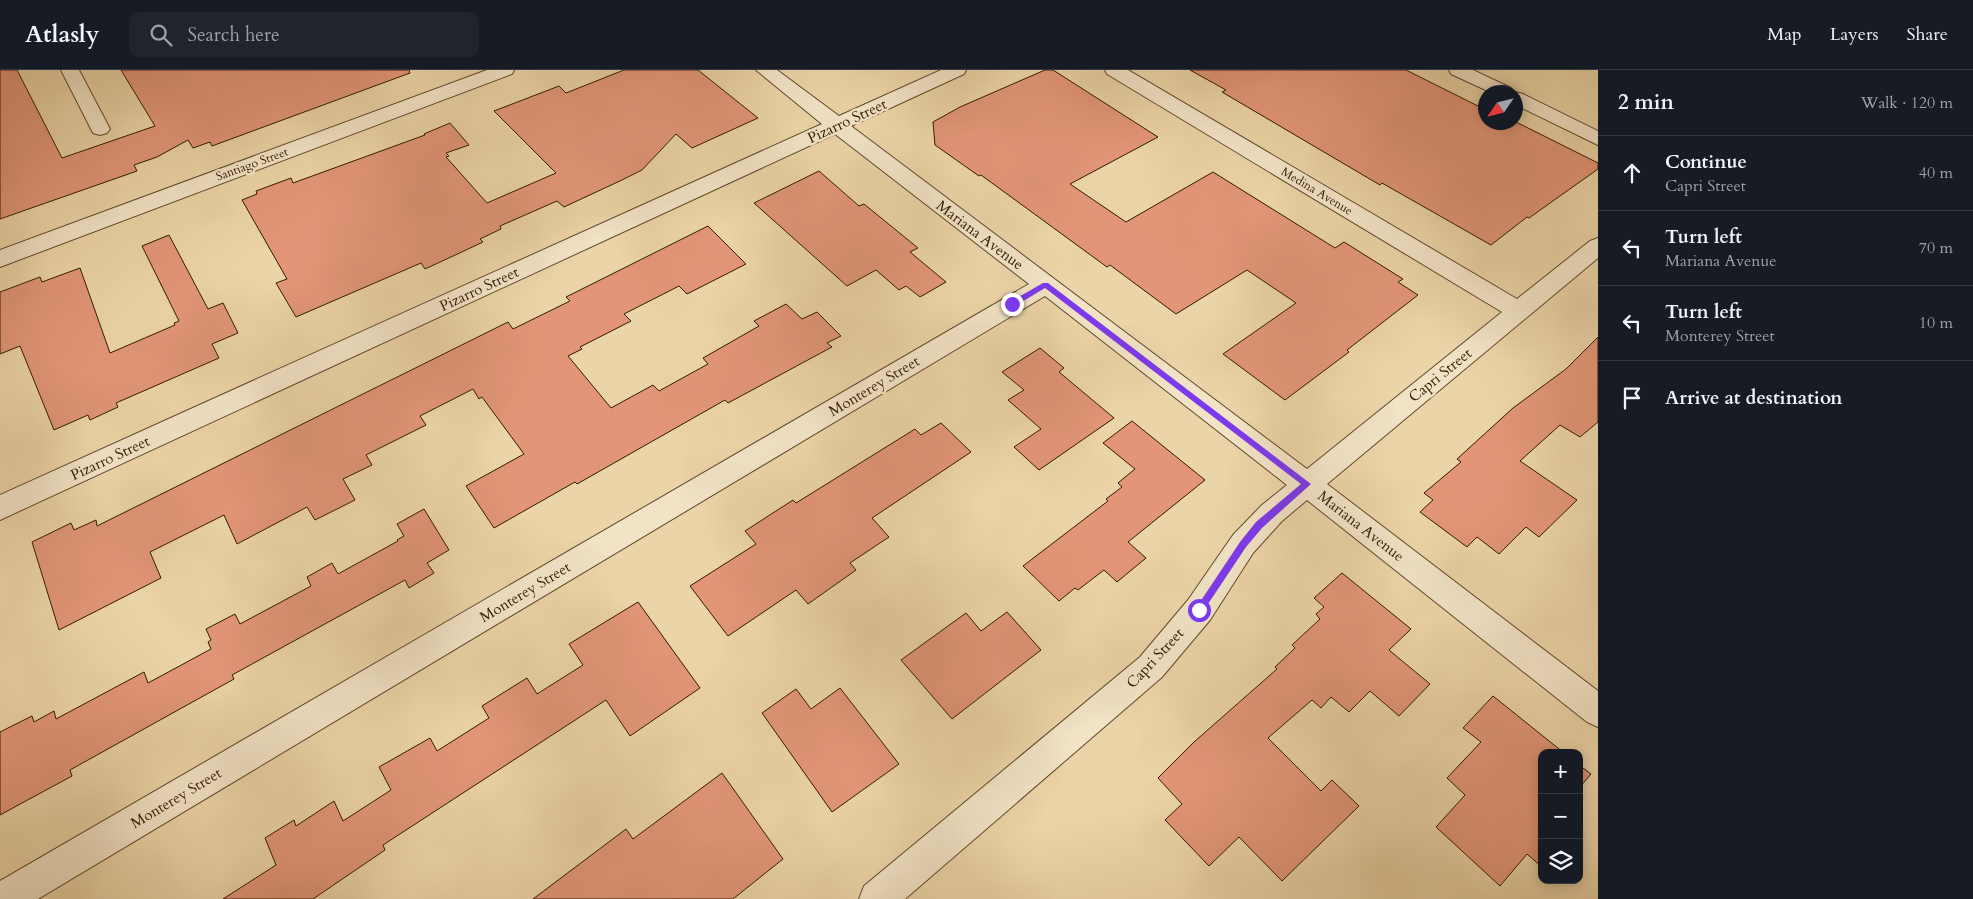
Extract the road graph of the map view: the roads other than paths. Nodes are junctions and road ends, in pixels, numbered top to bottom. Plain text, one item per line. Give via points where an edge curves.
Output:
1 (70, 70) edge
2 (505, 70) edge
3 (765, 70) edge
4 (957, 70) edge
5 (1114, 70) edge
6 (1458, 70) edge
7 (1489, 85) edge
8 (1523, 102) edge
9 (837, 126) junction
10 (100, 129) dead end
11 (1598, 139) edge
12 (1598, 246) edge
13 (0, 259) edge
14 (1046, 285) junction
15 (1519, 311) junction
16 (1307, 484) junction
17 (0, 508) edge
18 (1598, 711) edge
19 (4, 899) edge
20 (877, 899) edge

1 - 10 street
2 - 13 street, Santiago Street
3 - 9 street, Mariana Avenue
4 - 9 street, Pizarro Street
5 - 15 street, Medina Avenue
6 - 7 street
8 - 11 street
9 - 14 street, Mariana Avenue
9 - 17 street, Pizarro Street
12 - 15 street, Capri Street
14 - 16 street, Mariana Avenue
14 - 19 street, Monterey Street
15 - 16 street, Capri Street
16 - 18 street, Mariana Avenue
16 - 20 street, Capri Street via 1259,525 1199,610 1134,683

